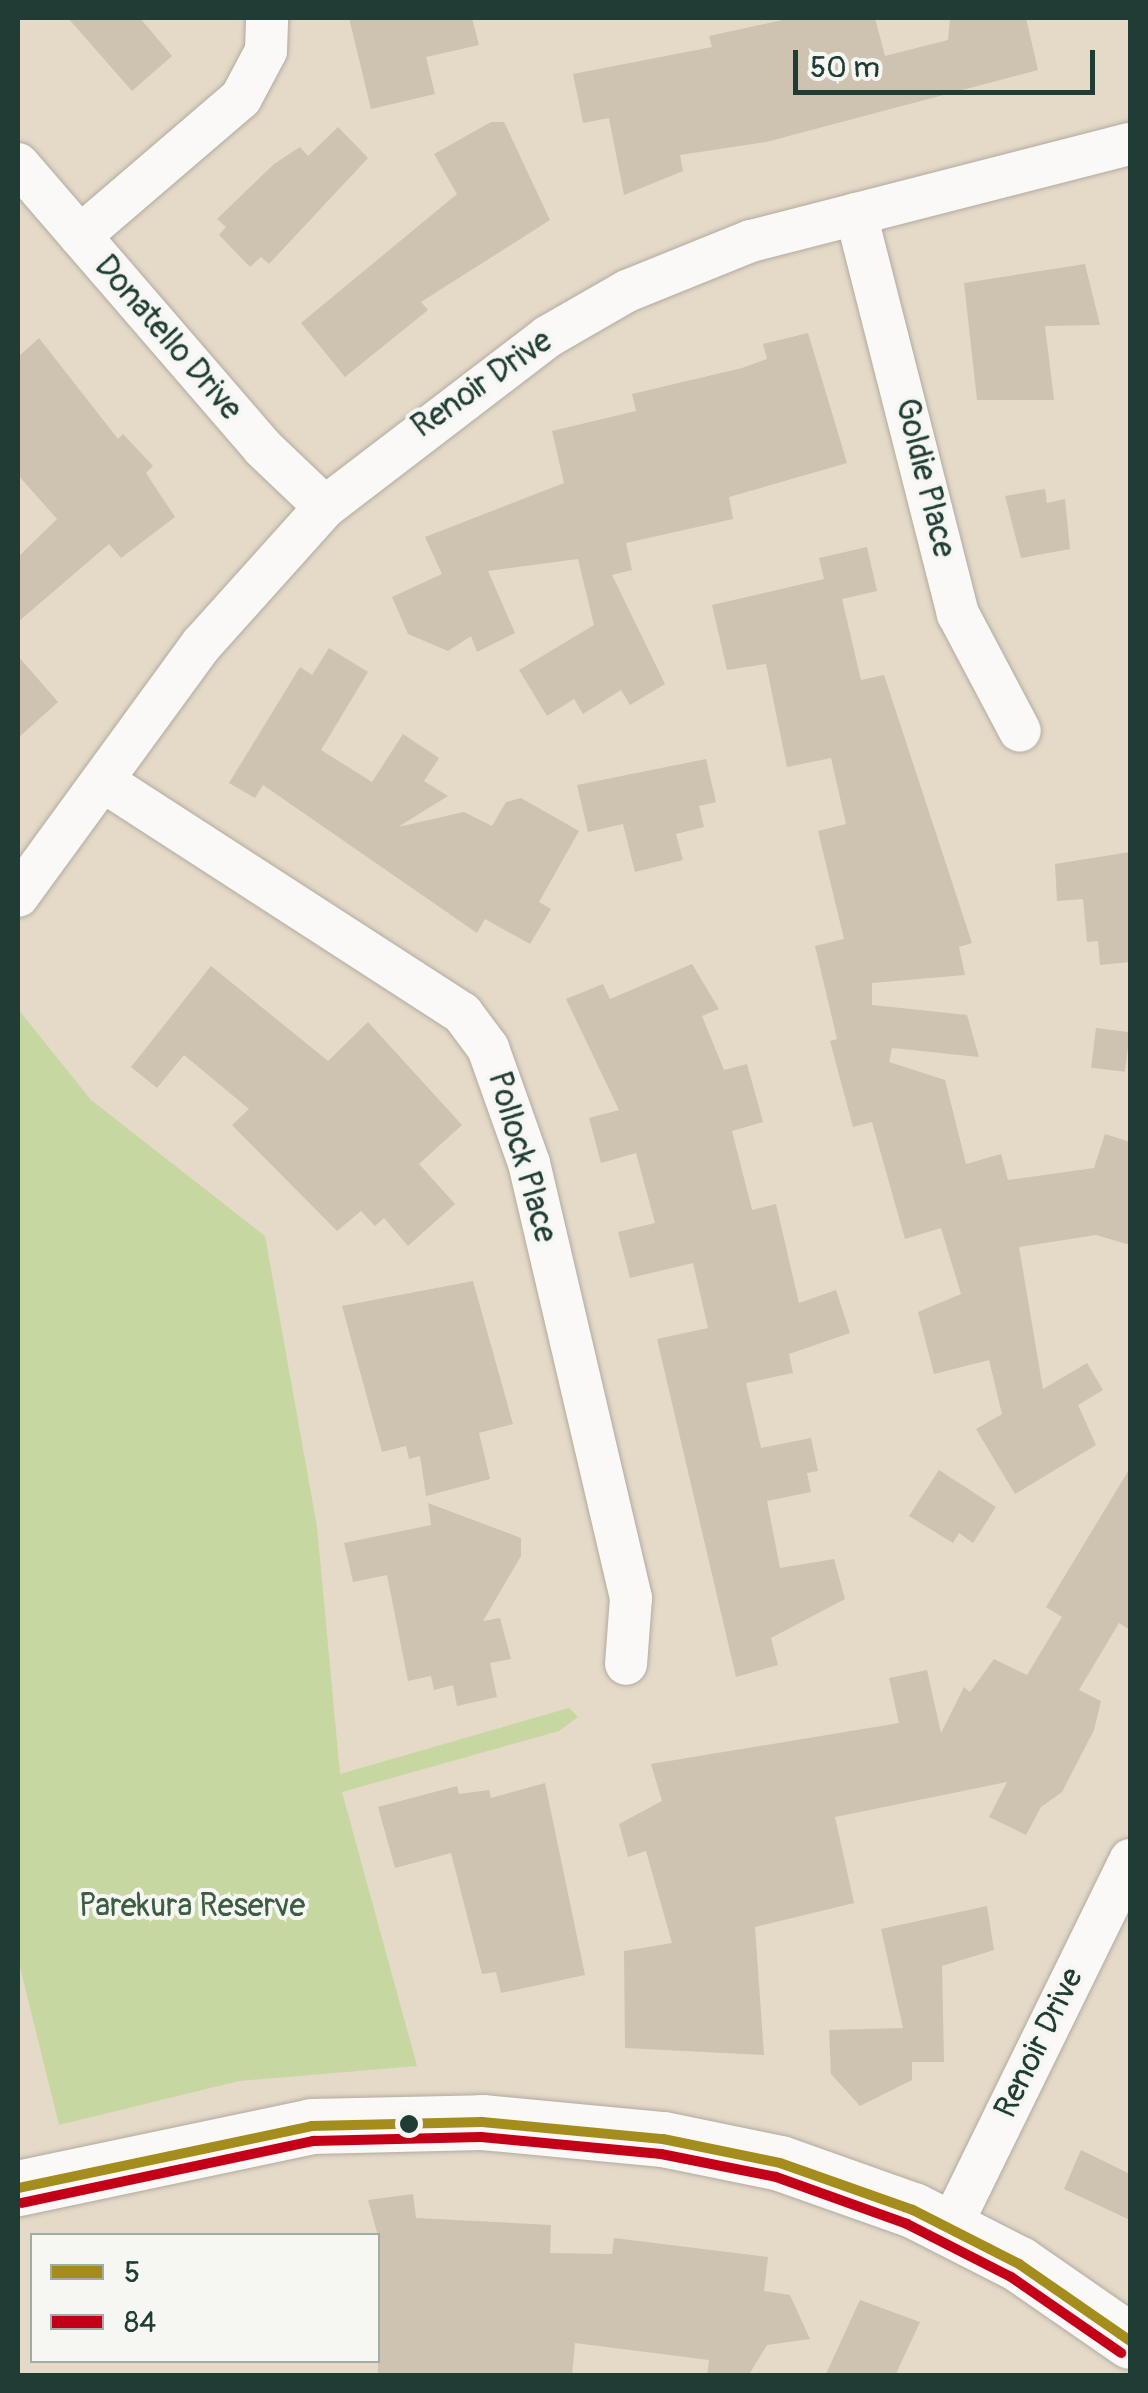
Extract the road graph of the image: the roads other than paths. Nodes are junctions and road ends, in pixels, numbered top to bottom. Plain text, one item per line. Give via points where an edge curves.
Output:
1 (266, 18) edge
2 (1130, 144) edge
3 (18, 164) edge
4 (856, 214) junction
5 (80, 236) junction
6 (325, 507) junction
7 (1020, 730) dead end
8 (106, 783) junction
9 (18, 896) edge
10 (626, 1664) dead end
11 (1130, 1860) edge
12 (18, 2188) edge
13 (950, 2228) junction
14 (1130, 2341) edge

1 - 5 street via 266,51 240,98
2 - 4 street, Renoir Drive
3 - 5 street, Donatello Drive
4 - 6 street, Renoir Drive via 750,241 628,291 470,390
4 - 7 street, Goldie Place via 958,614 987,683
5 - 6 street, Donatello Drive
6 - 8 street, Renoir Drive via 202,644
8 - 9 street, Renoir Drive
8 - 10 street, Pollock Place via 462,1013 488,1048 529,1163 631,1598
11 - 13 street, Renoir Drive
12 - 13 main road via 296,2128 482,2122 749,2155
13 - 14 main road

